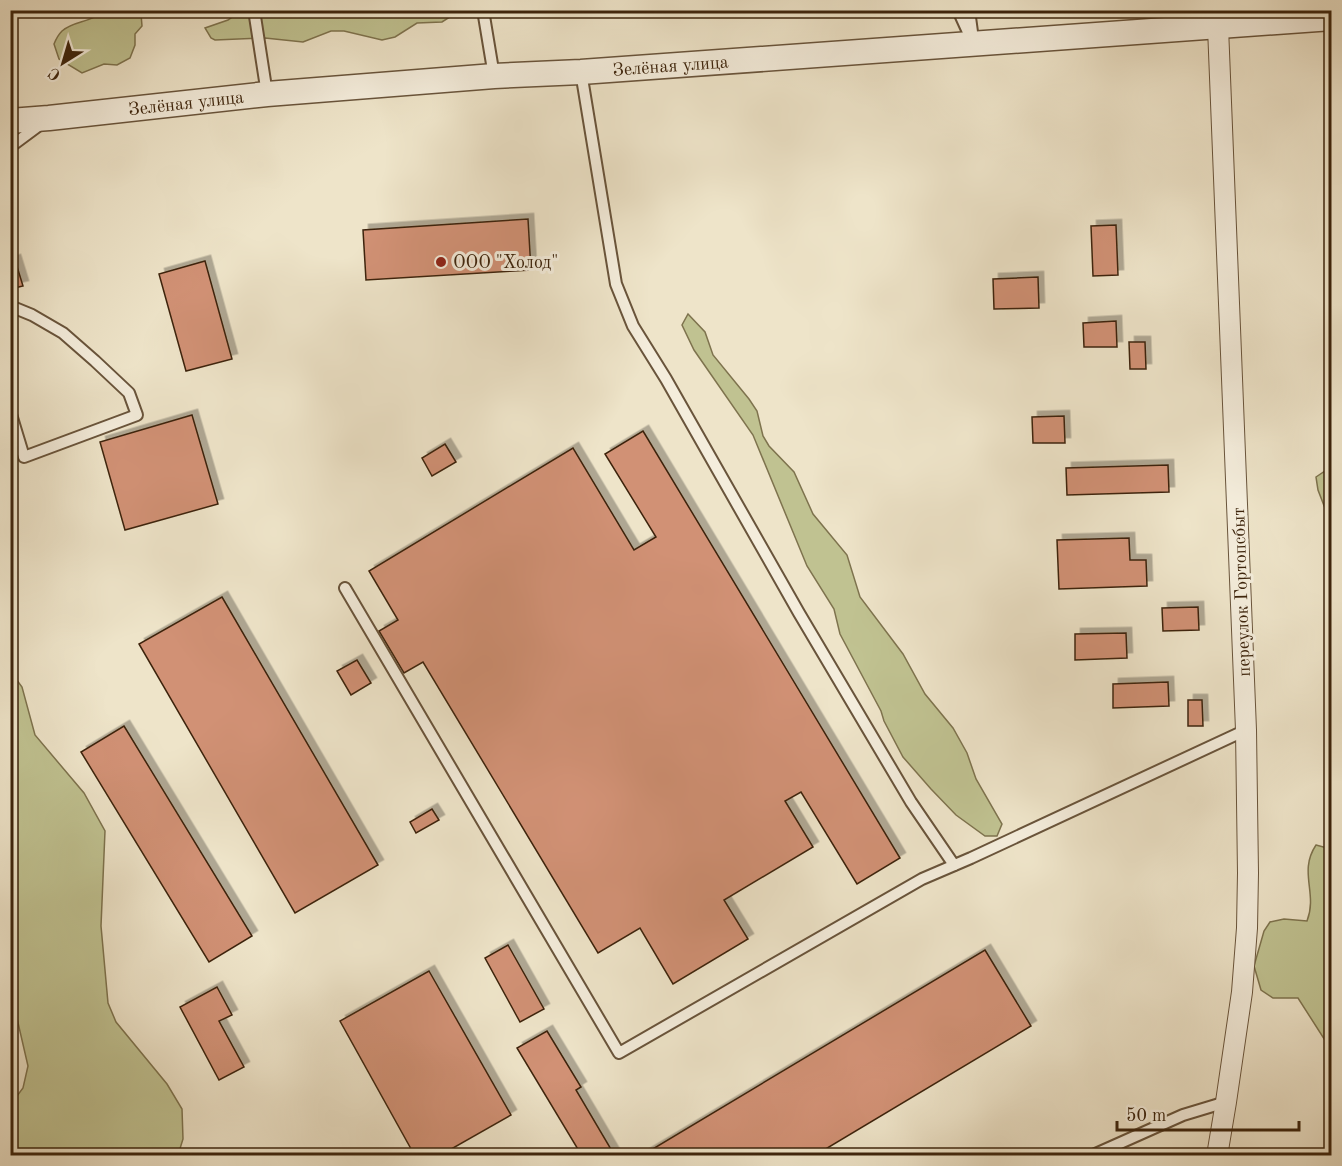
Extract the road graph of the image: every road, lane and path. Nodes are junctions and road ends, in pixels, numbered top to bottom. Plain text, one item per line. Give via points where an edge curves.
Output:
1 (254, 10) edge
2 (483, 10) edge
3 (958, 10) edge
4 (969, 10) edge
5 (1332, 18) edge
6 (1217, 23) junction
7 (973, 44) junction
8 (581, 72) junction
9 (494, 76) junction
10 (267, 94) junction
11 (49, 118) junction
12 (10, 121) edge
13 (10, 147) edge
14 (10, 306) edge
15 (10, 411) edge
16 (345, 588) dead end
17 (1246, 730) junction
18 (954, 865) junction
19 (1226, 1102) junction
20 (1091, 1155) edge
21 (1216, 1155) edge

1 - 10 lane
2 - 9 lane
3 - 7 lane
4 - 7 lane
5 - 6 street, Зелёная улица
6 - 7 street, Зелёная улица
6 - 17 street, переулок Гортопсбыт
7 - 8 street, Зелёная улица
8 - 9 street, Зелёная улица
8 - 18 lane via 616,284 633,326 911,802
9 - 10 street, Зелёная улица
10 - 11 street, Зелёная улица
11 - 12 street, Зелёная улица
11 - 13 lane
14 - 15 lane via 63,333 129,393 136,415 24,457
16 - 18 lane via 619,1053 922,879
17 - 18 lane
17 - 19 street, переулок Гортопсбыт via 1247,928
19 - 20 lane via 1183,1115
19 - 21 street, переулок Гортопсбыт

